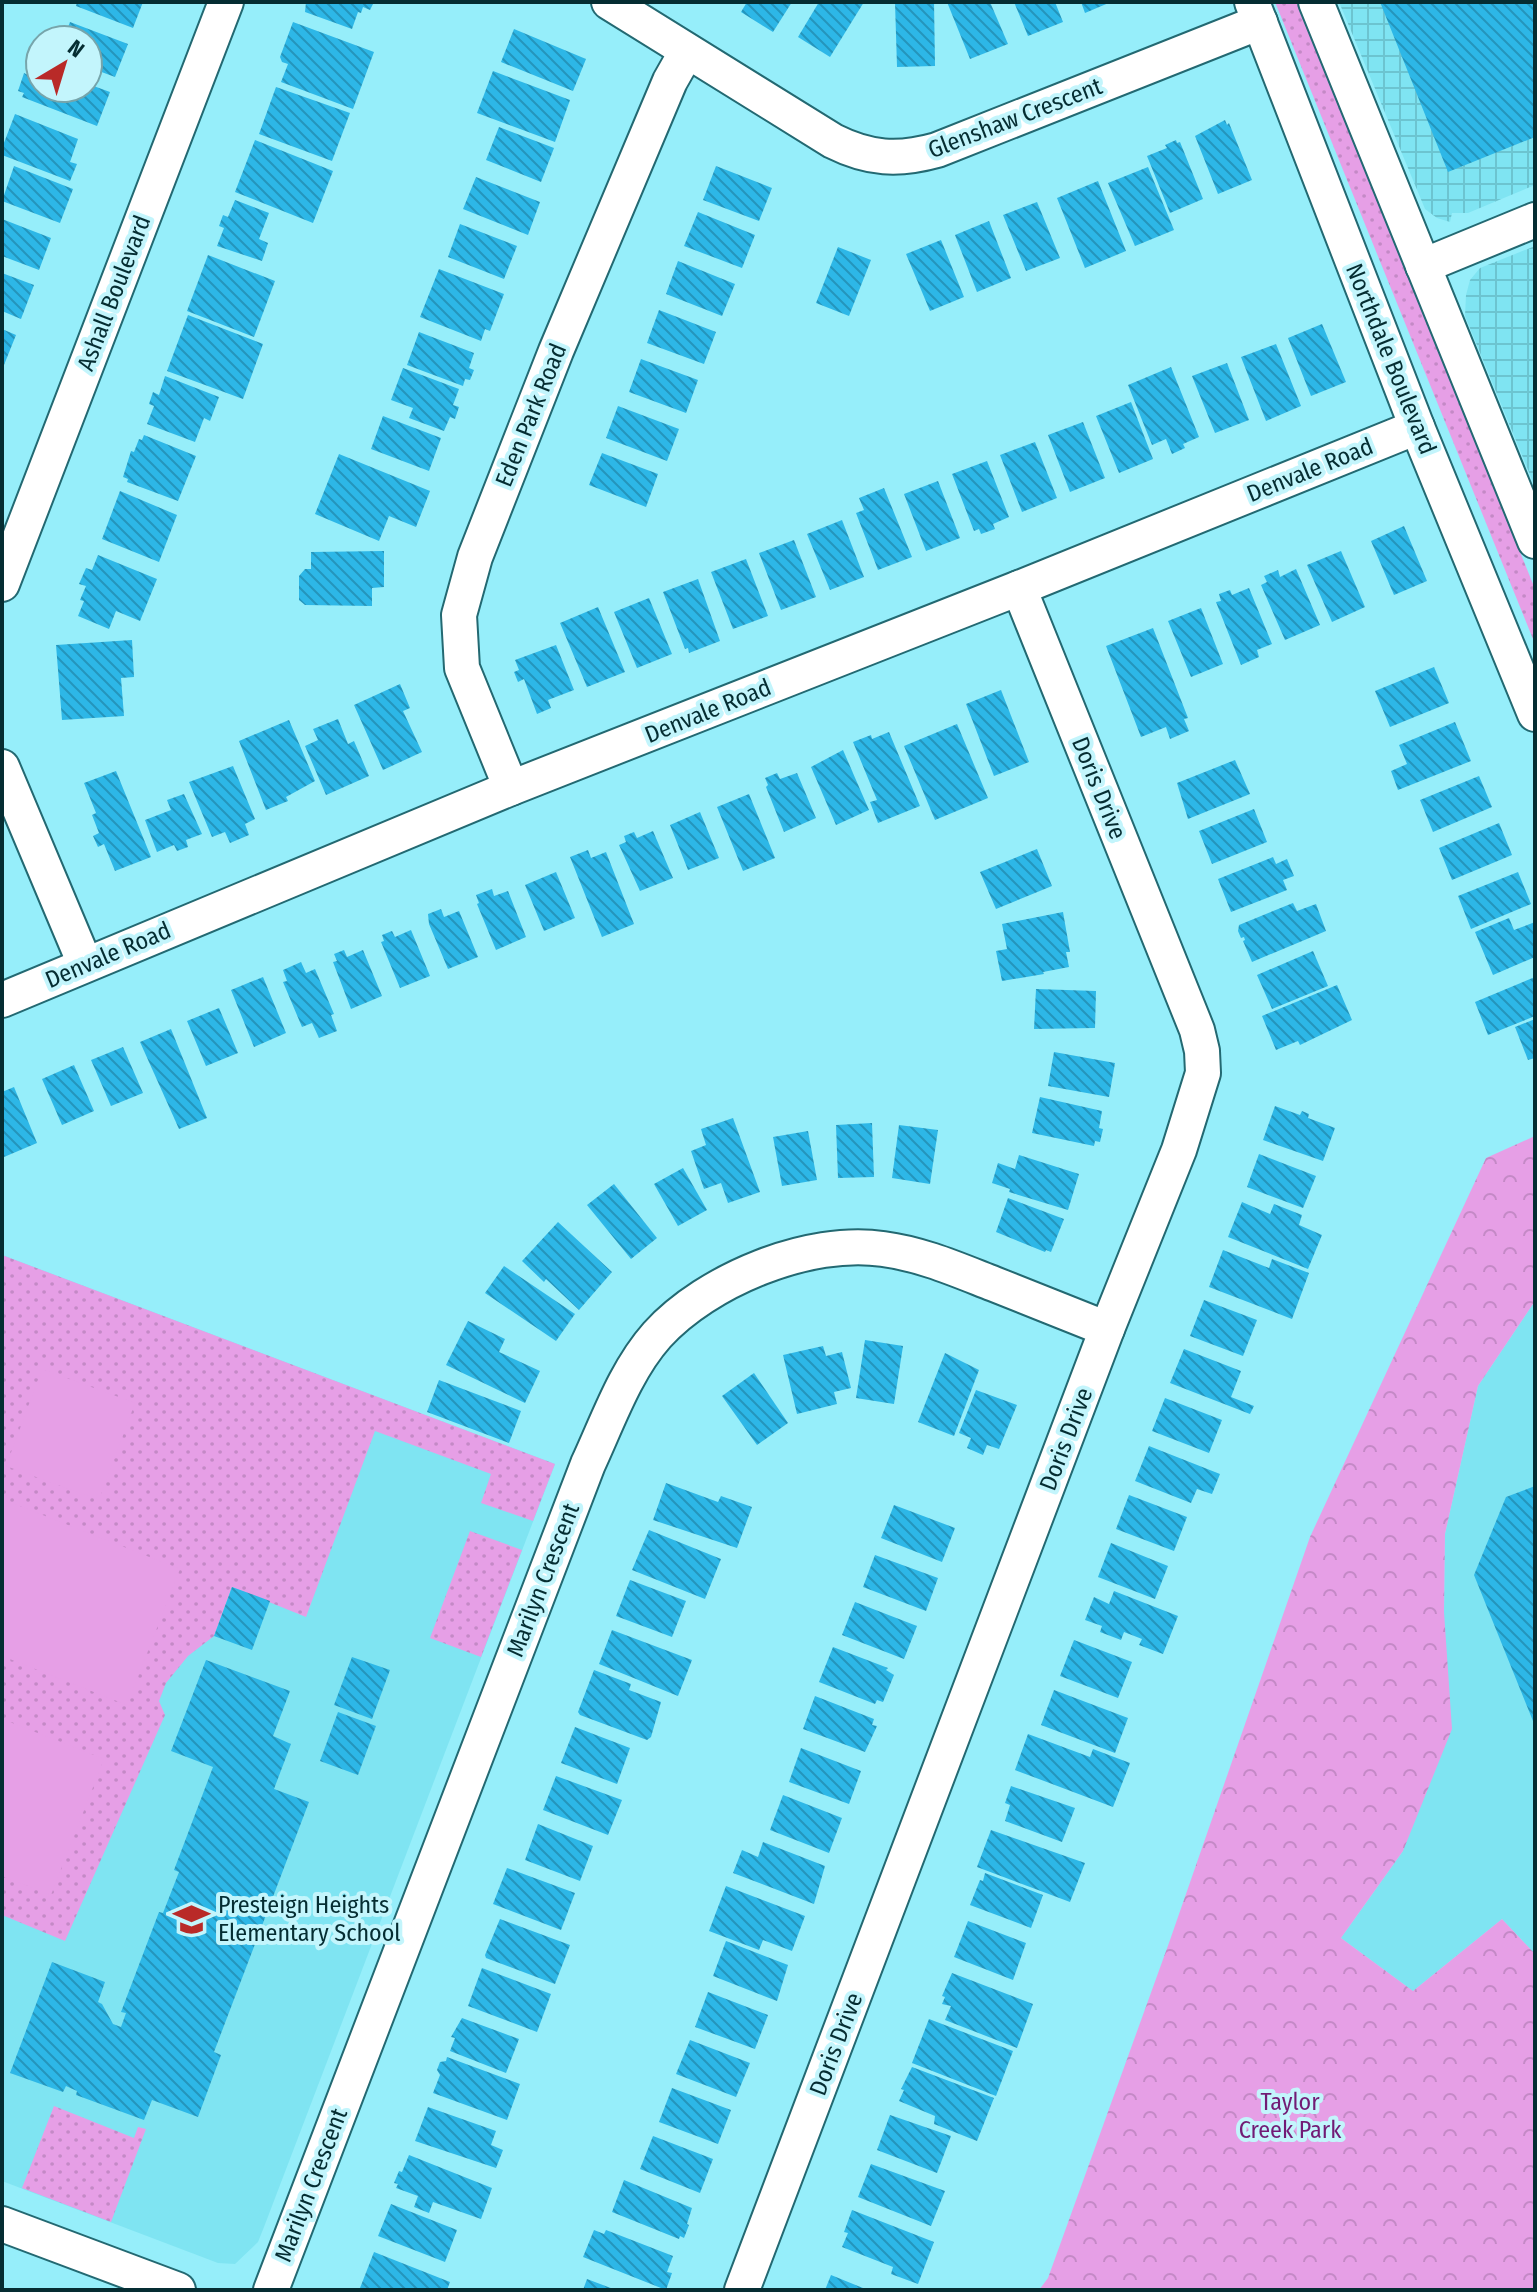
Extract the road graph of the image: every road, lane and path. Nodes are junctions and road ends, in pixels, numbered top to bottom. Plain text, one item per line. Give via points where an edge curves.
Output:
1 (226, 2) edge
2 (609, 2) edge
3 (1316, 2) edge
4 (1256, 12) edge
5 (687, 51) junction
6 (1535, 220) edge
7 (1423, 266) junction
8 (1417, 427) junction
9 (1535, 541) edge
10 (2, 584) edge
11 (1019, 588) junction
12 (1535, 714) edge
13 (2, 767) edge
14 (511, 788) junction
15 (85, 964) junction
16 (2, 1000) edge
17 (1107, 1329) junction
18 (2, 2224) edge
19 (178, 2290) edge
20 (271, 2290) edge
21 (742, 2290) edge

1 - 10 street, Ashall Boulevard
2 - 5 street, Glenshaw Crescent
3 - 7 street
4 - 5 street, Glenshaw Crescent via 937,150 888,158 833,141
4 - 8 street, Northdale Boulevard
5 - 14 street, Eden Park Road via 550,366 475,557 459,615 462,668
6 - 7 street
7 - 9 street
8 - 11 street, Denvale Road
8 - 12 street, Northdale Boulevard
11 - 14 street, Denvale Road
11 - 17 street, Doris Drive via 1202,1051 1203,1073 1184,1137
13 - 15 street
14 - 15 street, Denvale Road
15 - 16 street, Denvale Road
17 - 20 street, Marilyn Crescent via 940,1263 882,1249 820,1249 753,1270 687,1307 656,1336 630,1373 588,1464
17 - 21 street, Doris Drive
18 - 19 street

